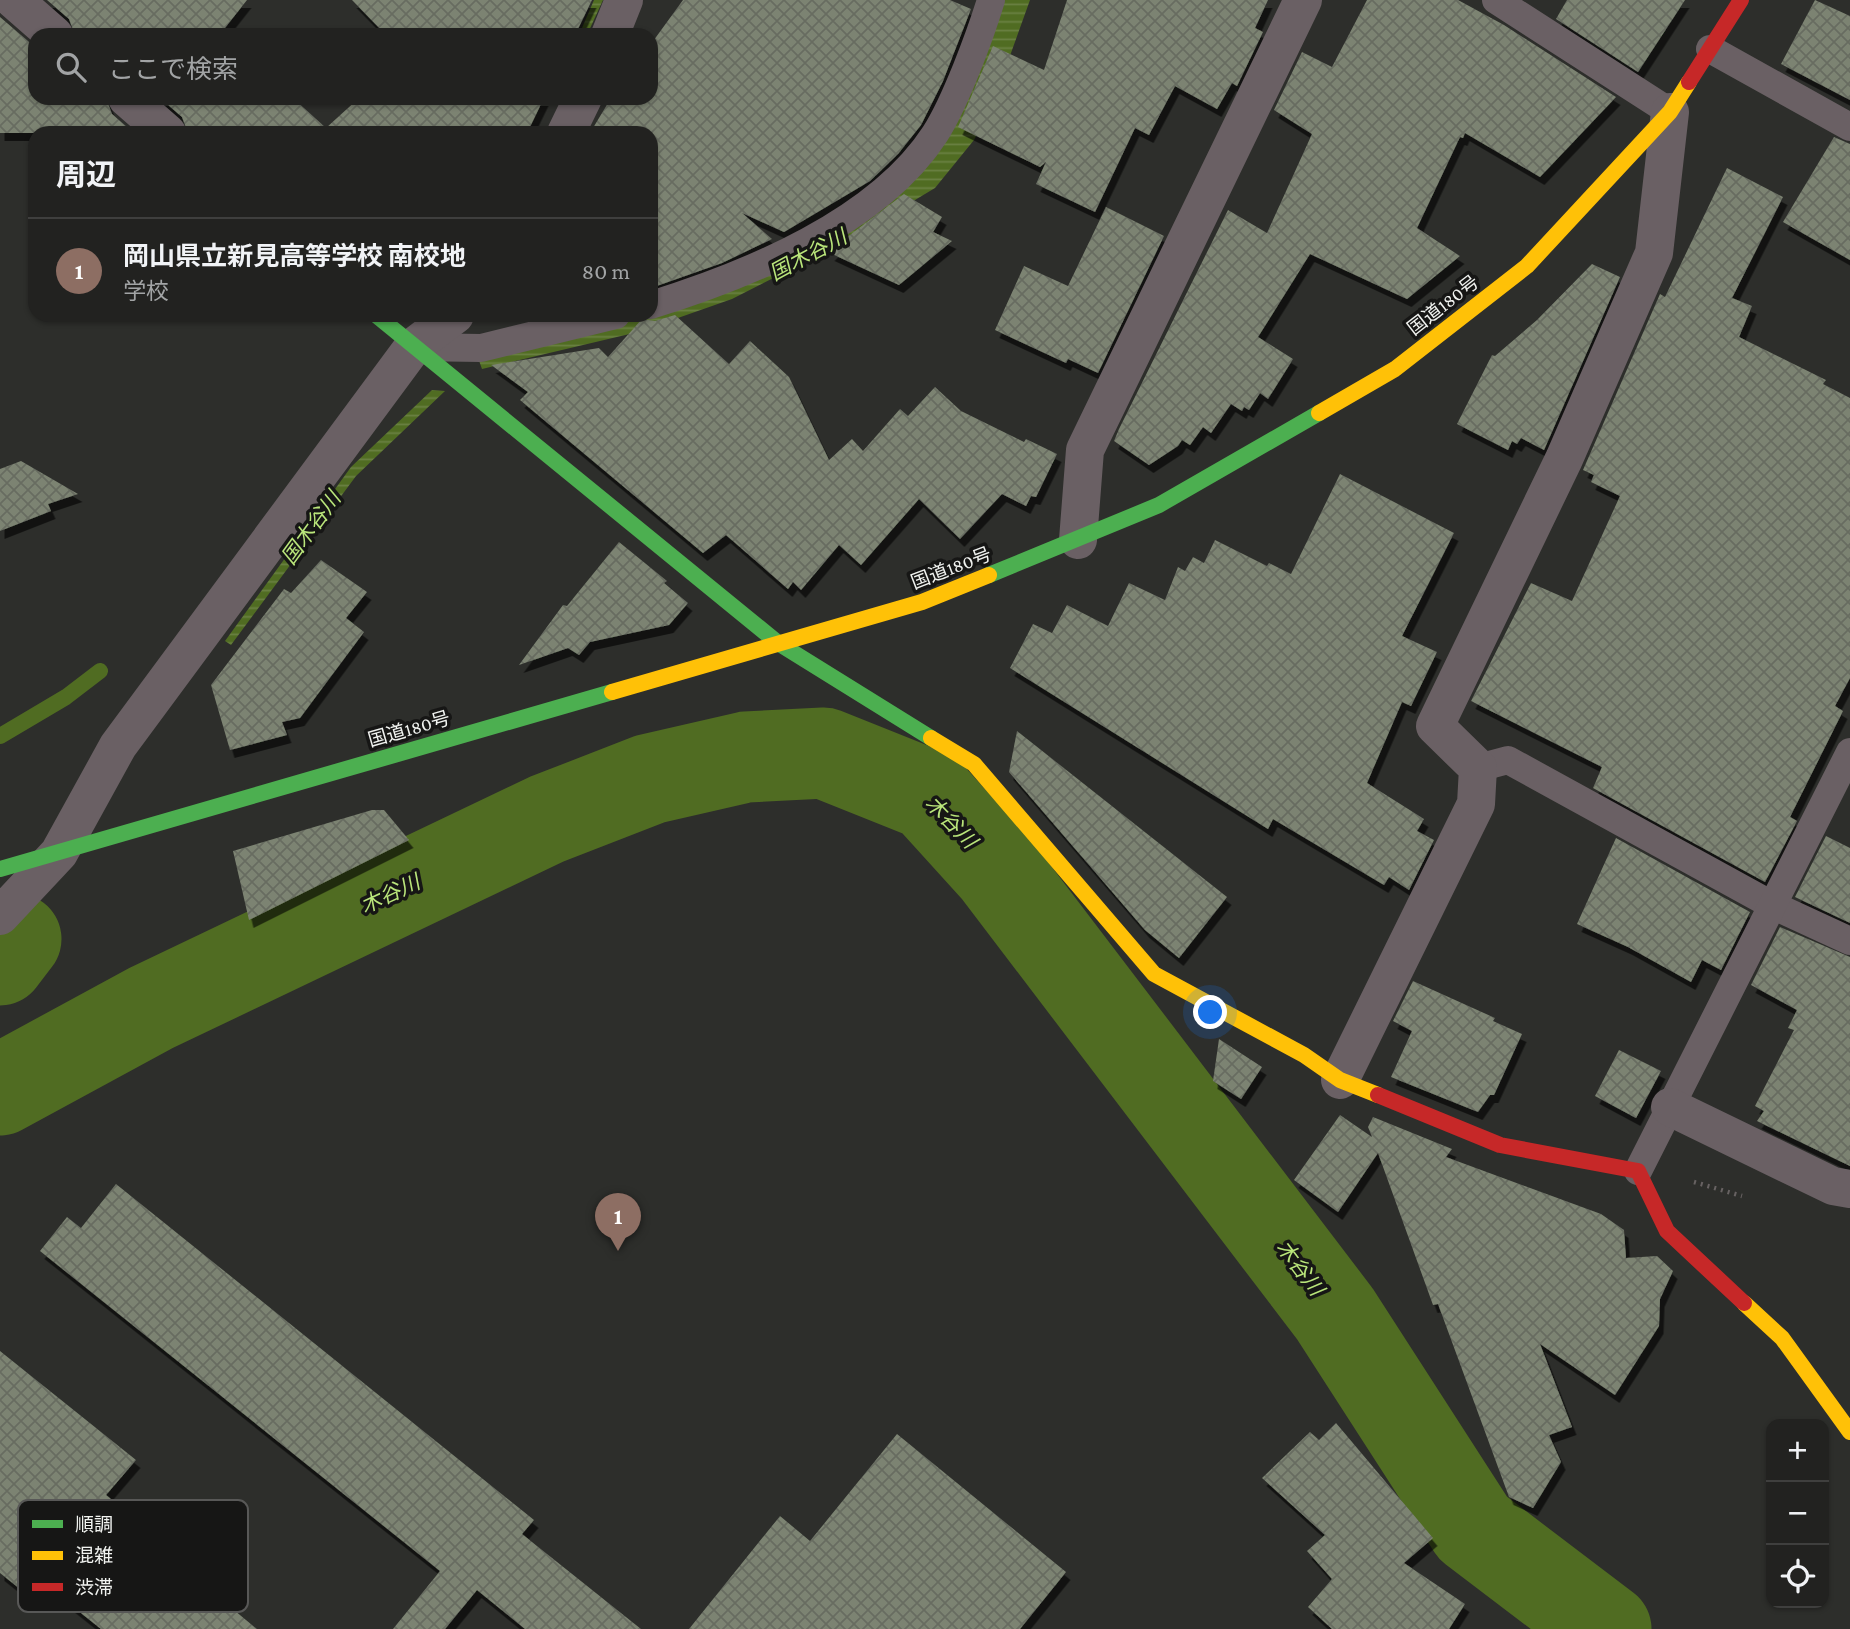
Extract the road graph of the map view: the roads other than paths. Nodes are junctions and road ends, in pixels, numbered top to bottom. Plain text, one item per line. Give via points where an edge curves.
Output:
1 (14, 0) edge
2 (624, 0) edge
3 (991, 0) edge
4 (1303, 0) edge
5 (1496, 0) edge
6 (1741, 0) edge
7 (46, 28) edge
8 (613, 28) edge
9 (1710, 49) junction
10 (135, 105) edge
11 (580, 105) edge
12 (1670, 112) junction
13 (159, 126) edge
14 (569, 126) edge
15 (1850, 127) edge
16 (658, 302) edge
17 (384, 322) edge
18 (446, 322) edge
19 (587, 322) edge
20 (413, 347) junction
21 (1078, 540) junction
22 (778, 643) junction
23 (1850, 752) edge
24 (1478, 768) junction
25 (59, 853) junction
26 (0, 869) edge
27 (1772, 905) junction
28 (0, 916) edge
29 (1850, 941) edge
30 (1339, 1080) junction
31 (1670, 1107) junction
32 (1638, 1171) junction
33 (1850, 1189) edge
34 (1850, 1432) edge

1 - 7 street
2 - 8 street
3 - 16 lane via 935,134 881,194 750,268
4 - 21 street via 1085,450
5 - 12 lane
6 - 9 main road, 国道180号
9 - 12 main road, 国道180号
9 - 15 lane
10 - 13 street
11 - 14 street
12 - 21 main road, 国道180号 via 1527,266 1395,369 1159,505
12 - 24 street via 1654,253 1564,459 1435,726
17 - 20 main road
18 - 20 street
19 - 20 lane via 481,348
20 - 22 main road
20 - 25 street via 118,746
21 - 22 main road, 国道180号 via 922,602
22 - 25 main road, 国道180号
22 - 30 main road via 974,764 1154,974 1304,1055
23 - 27 lane
24 - 27 lane via 1508,761
24 - 30 street via 1476,804
25 - 26 main road, 国道180号
25 - 28 street
27 - 29 lane
27 - 31 lane
30 - 32 main road via 1500,1145
31 - 32 lane
31 - 33 street via 1833,1186
32 - 34 main road via 1667,1231 1782,1338

